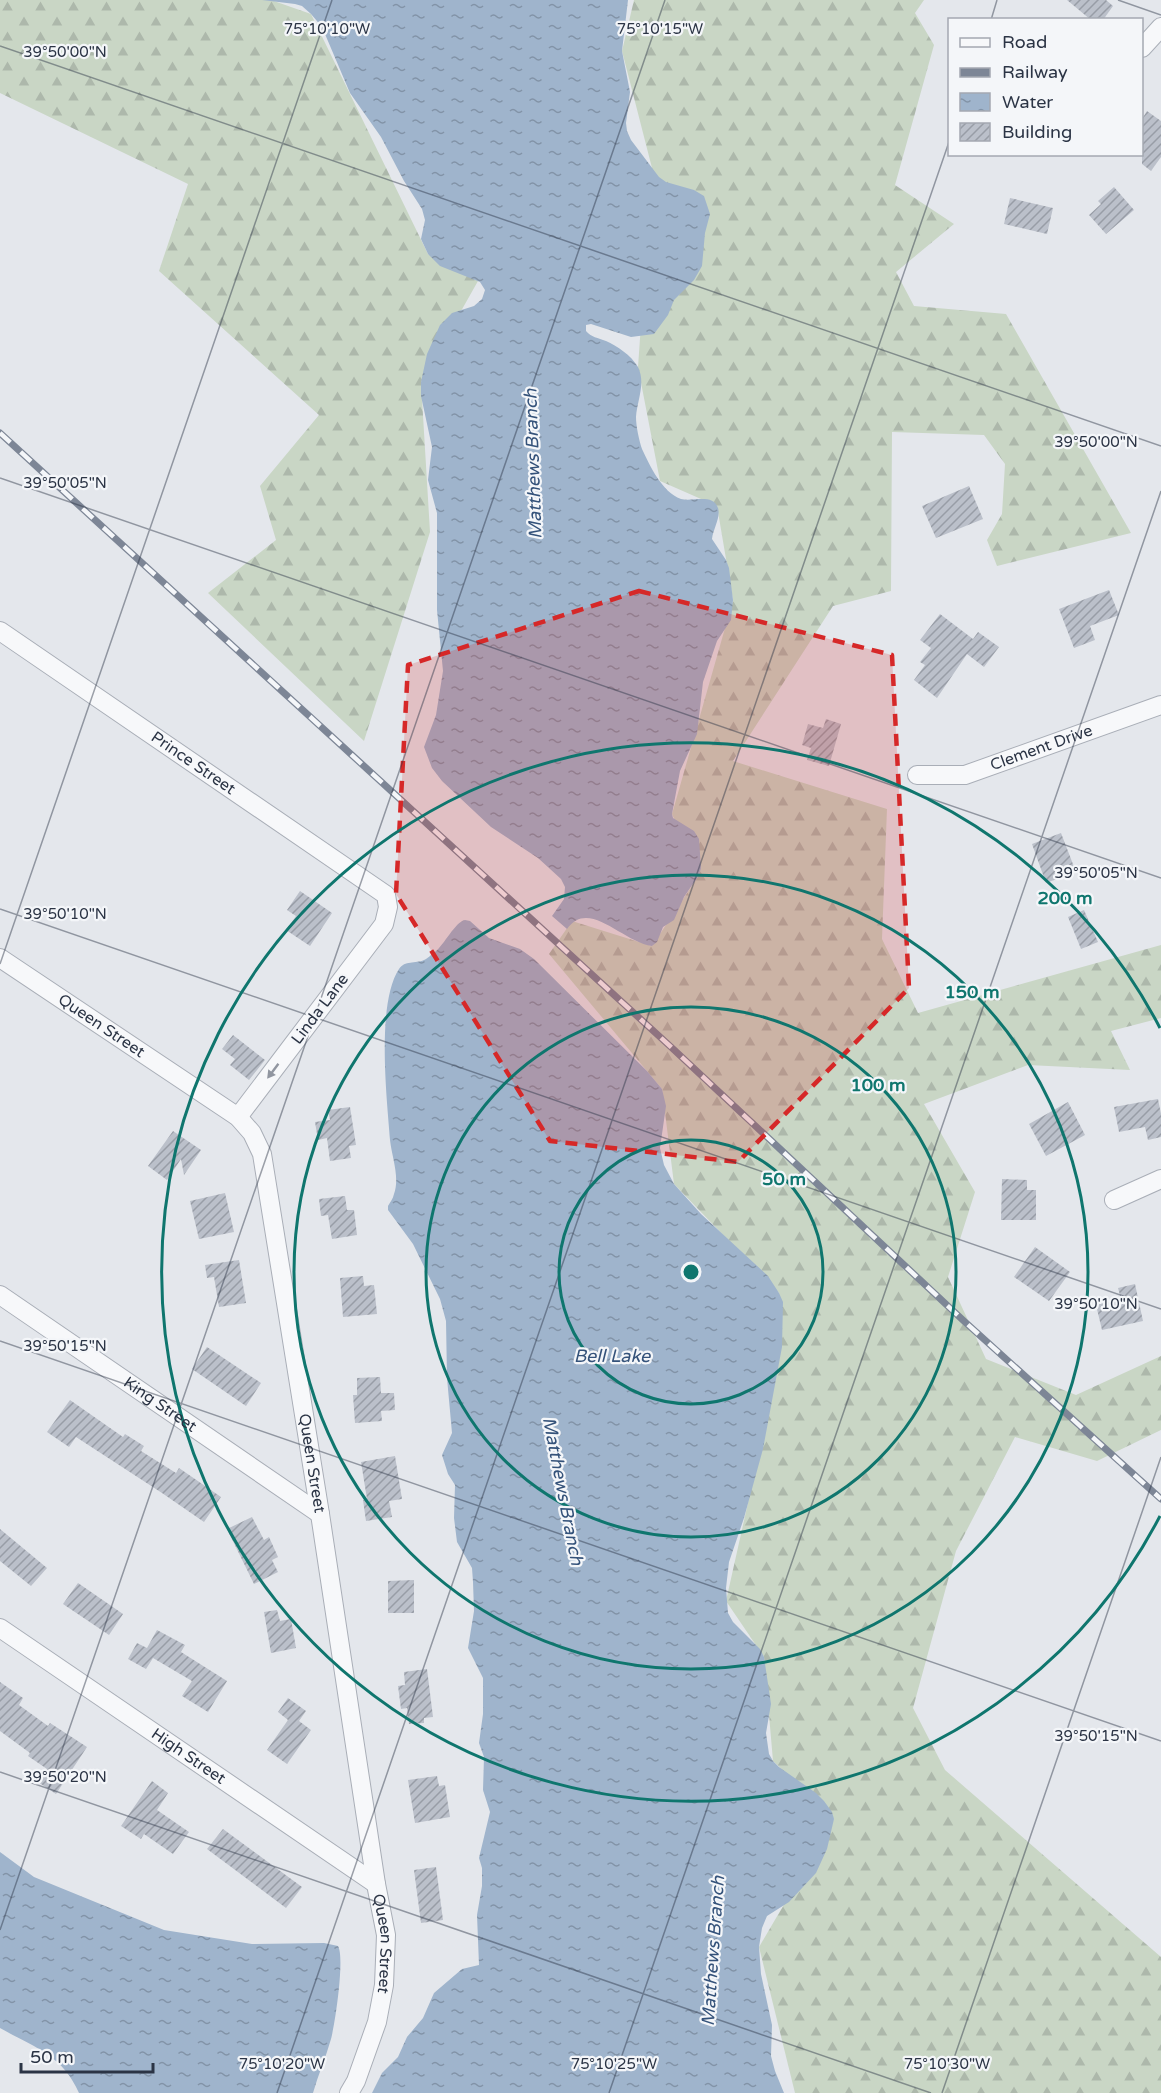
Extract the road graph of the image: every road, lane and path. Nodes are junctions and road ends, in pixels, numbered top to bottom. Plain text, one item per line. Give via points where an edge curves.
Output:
1 (1161, 27) edge
2 (1143, 47) edge
3 (0, 631) edge
4 (1161, 705) edge
5 (917, 775) dead end
6 (386, 895) joint
7 (0, 958) edge
8 (238, 1117) junction
9 (1161, 1179) edge
10 (1114, 1200) dead end
11 (0, 1295) edge
12 (320, 1514) junction
13 (0, 1628) edge
14 (376, 1884) junction
15 (349, 2093) edge

1 - 2 street
3 - 6 street, Prince Street
4 - 5 street, Clement Drive via 965,775
6 -> 8 street, Linda Lane via 384,924
7 - 8 street, Queen Street
8 - 12 street, Queen Street via 252,1133 262,1154
9 - 10 street
11 - 12 street, King Street
12 - 14 street, Queen Street
13 - 14 street, High Street
14 - 15 street, Queen Street via 386,1935 384,1984 377,2022

